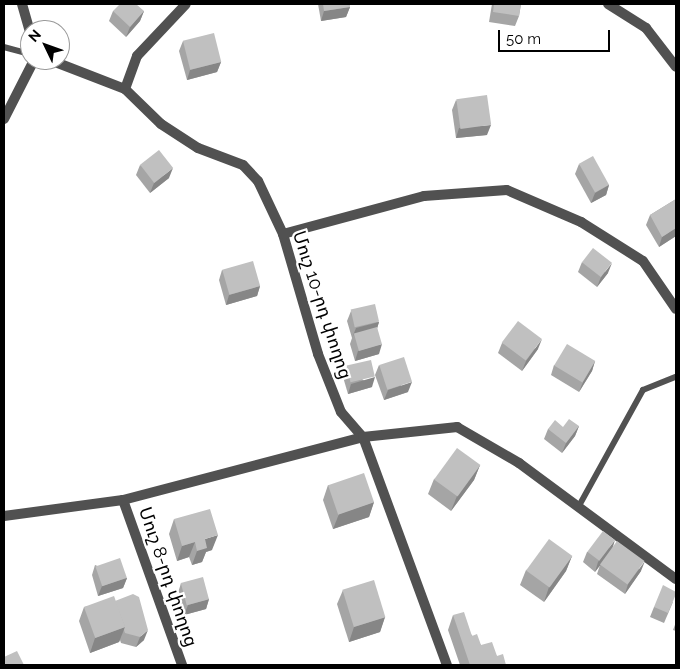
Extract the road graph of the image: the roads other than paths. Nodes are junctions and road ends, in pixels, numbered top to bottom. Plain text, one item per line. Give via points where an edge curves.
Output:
1 (22, 4) edge
2 (186, 4) edge
3 (608, 4) edge
4 (27, 20) edge
5 (4, 47) edge
6 (20, 51) edge
7 (676, 67) edge
8 (70, 68) edge
9 (29, 70) edge
10 (125, 89) junction
11 (4, 119) edge
12 (283, 234) junction
13 (676, 309) edge
14 (676, 377) edge
15 (363, 437) junction
16 (124, 500) junction
17 (579, 506) junction
18 (4, 516) edge
19 (676, 579) edge
20 (182, 665) edge
21 (447, 665) edge

1 - 4 street
2 - 10 street via 137,56
3 - 7 street via 646,28
5 - 6 lane
8 - 10 street, Մուշ 10-րդ փողոց
9 - 11 street
10 - 12 street, Մուշ 10-րդ փողոց via 161,124 198,148 244,165 258,180
12 - 13 street via 424,196 507,190 581,222 644,261
12 - 15 street, Մուշ 10-րդ փողոց via 338,403
14 - 17 lane via 643,390
15 - 16 street
15 - 17 street via 457,427
15 - 21 street, Մուշ 10-րդ փողոց
16 - 18 street
16 - 20 street, Մուշ 8-րդ փողոց
17 - 19 street

